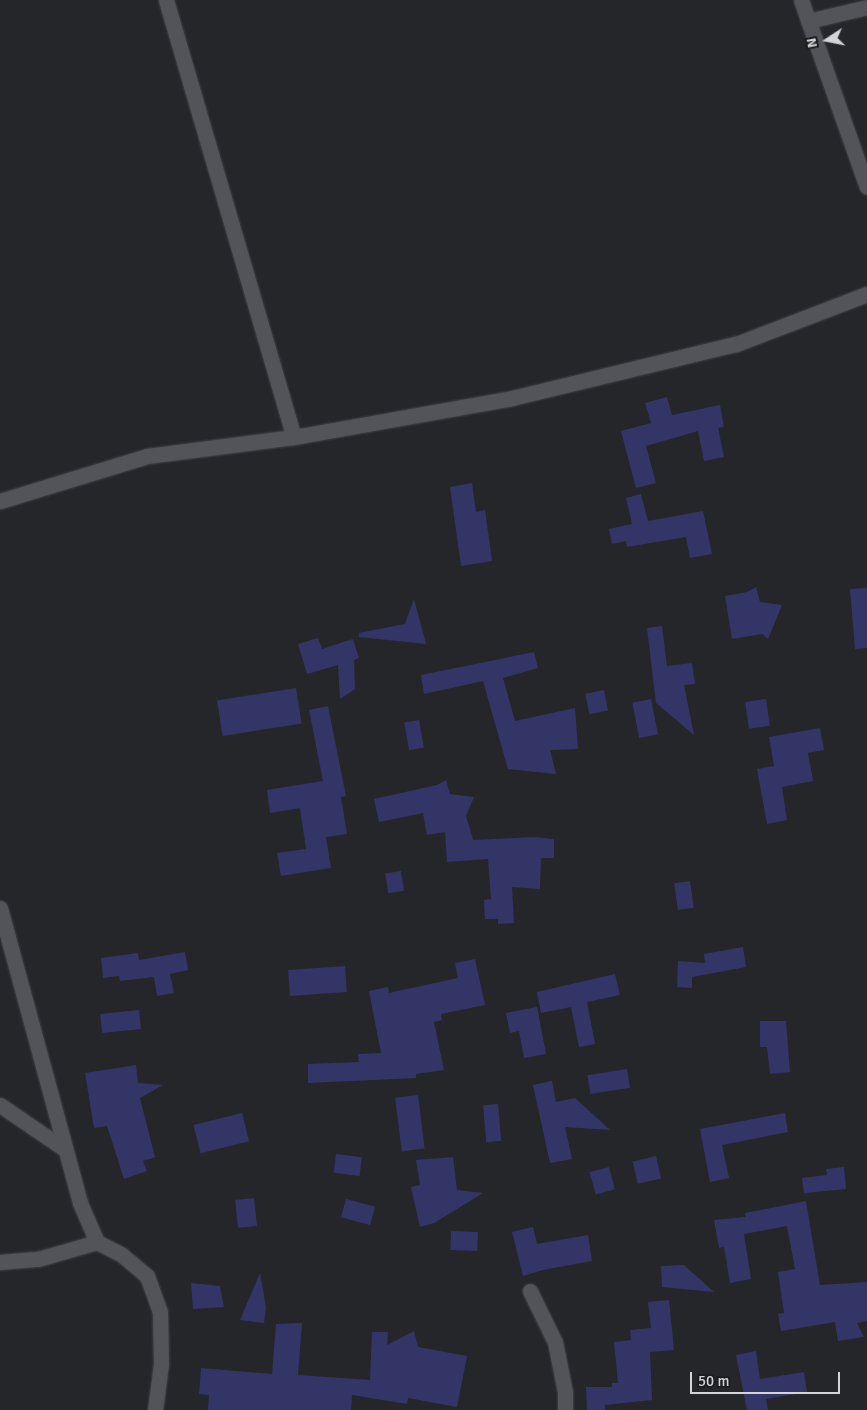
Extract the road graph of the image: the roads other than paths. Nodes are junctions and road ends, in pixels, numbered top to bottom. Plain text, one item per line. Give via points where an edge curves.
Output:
1 (166, 0) edge
2 (801, 0) edge
3 (867, 7) edge
4 (808, 21) junction
5 (867, 186) edge
6 (867, 294) edge
7 (294, 437) junction
8 (0, 501) edge
9 (0, 908) edge
10 (0, 1105) edge
11 (63, 1148) junction
12 (97, 1242) junction
13 (0, 1262) edge
14 (530, 1291) dead end
15 (155, 1410) edge
16 (566, 1410) edge

1 - 7 street
2 - 4 street
3 - 4 street
4 - 5 street
6 - 7 street via 736,344 512,398
7 - 8 street via 147,456
9 - 11 street
10 - 11 street
11 - 12 street via 80,1203
12 - 13 street via 38,1259
12 - 15 street via 122,1255 146,1276 160,1312 161,1364
14 - 16 street via 555,1342

